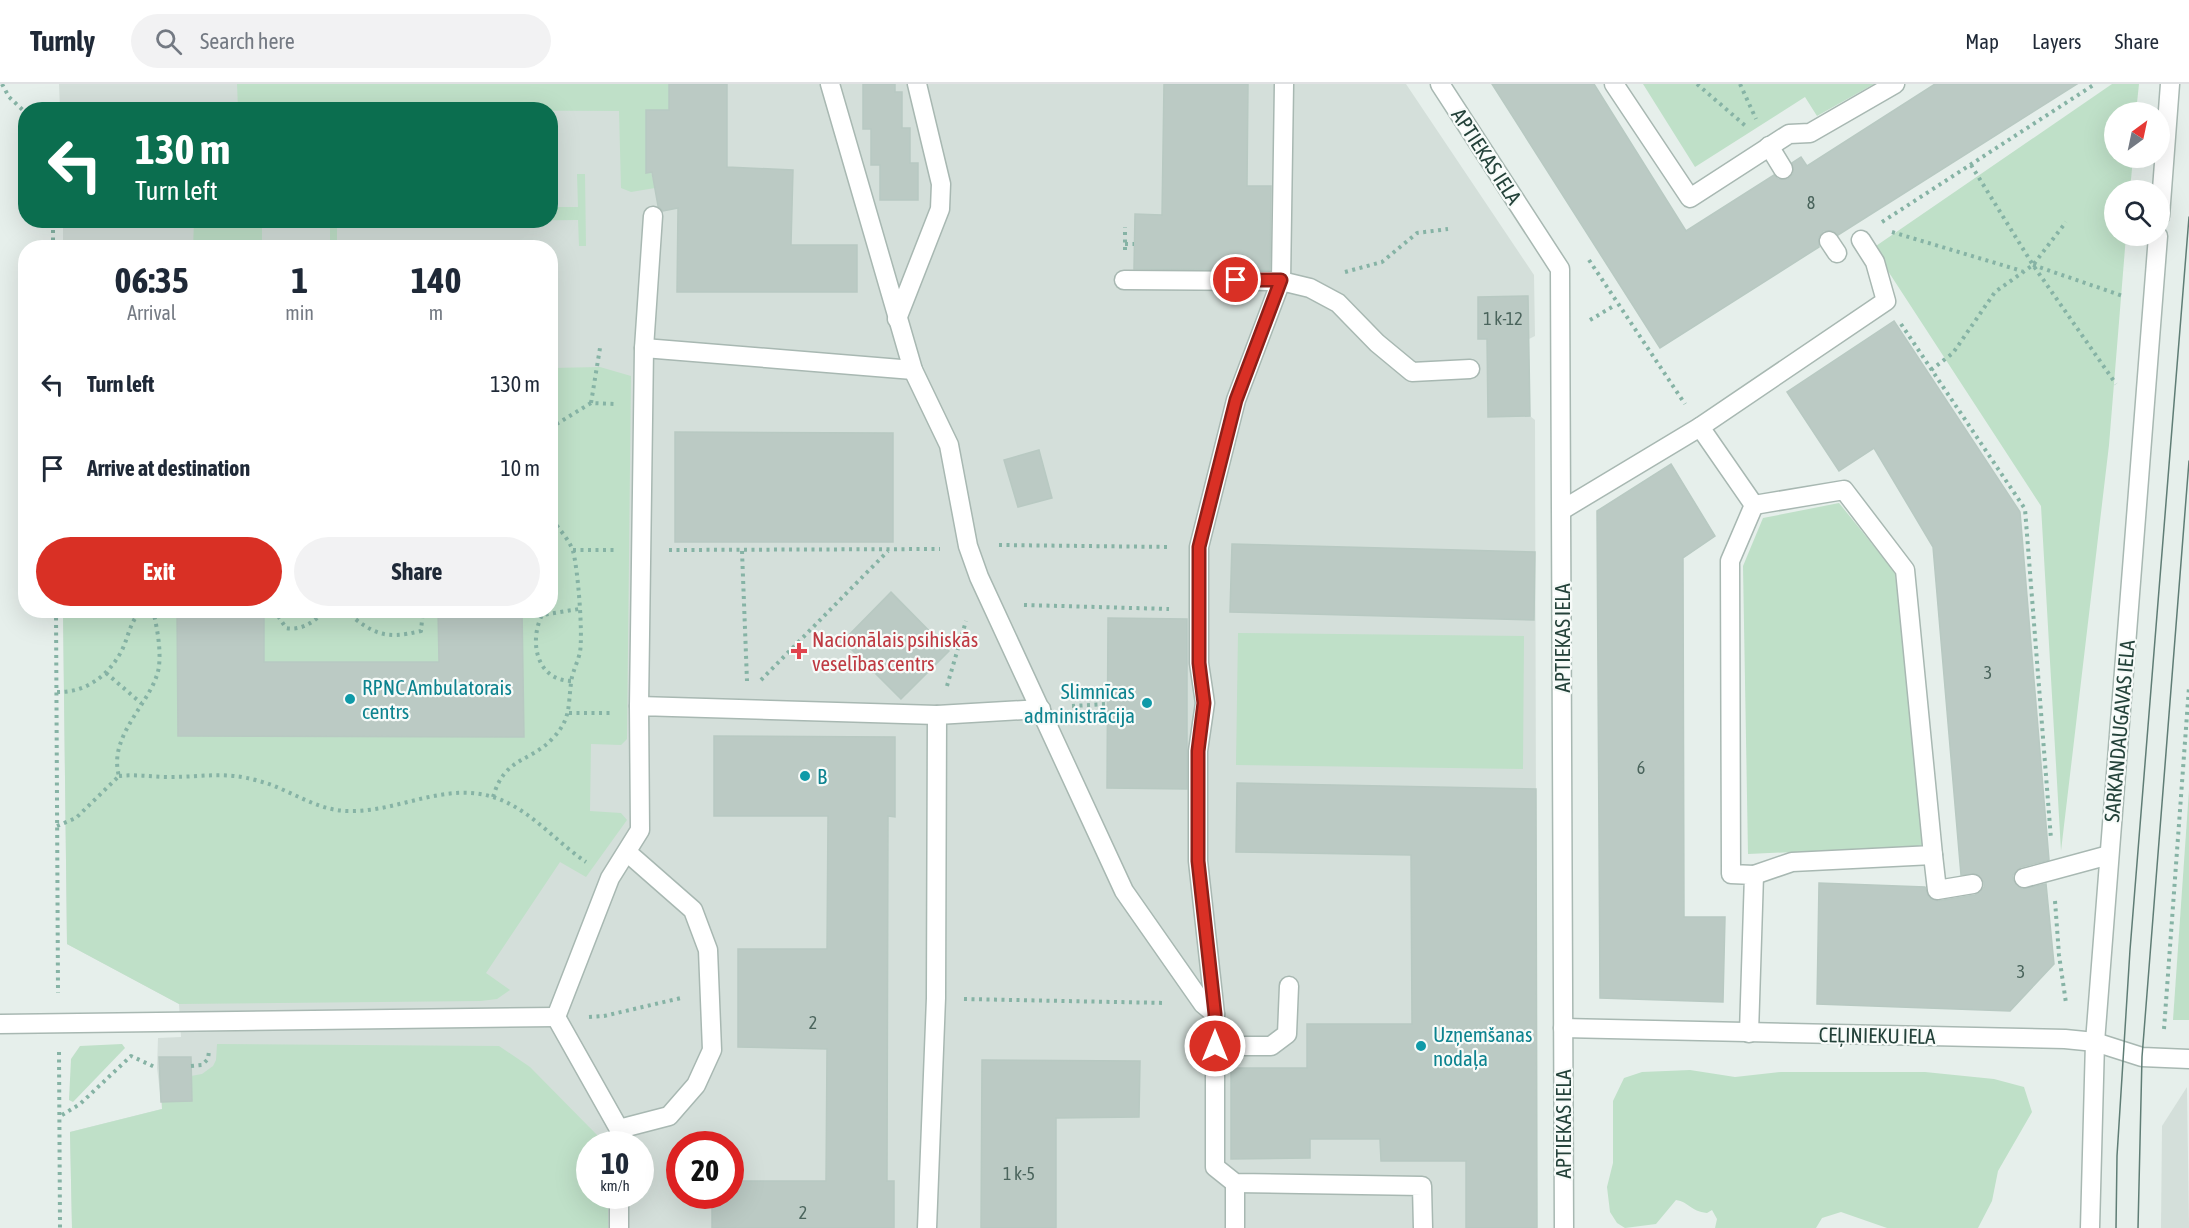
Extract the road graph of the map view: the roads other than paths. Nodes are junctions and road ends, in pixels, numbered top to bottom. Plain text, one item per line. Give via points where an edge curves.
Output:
1 (830, 84) edge
2 (917, 84) edge
3 (1284, 84) edge
4 (1440, 84) edge
5 (1614, 84) edge
6 (1895, 84) edge
7 (2170, 84) edge
8 (1769, 146) junction
9 (1783, 169) dead end
10 (2163, 180) edge
11 (652, 216) dead end
12 (1861, 240) dead end
13 (2157, 246) edge
14 (1124, 280) dead end
15 (1281, 280) junction
16 (897, 319) junction
17 (644, 348) junction
18 (1470, 369) dead end
19 (913, 370) junction
20 (1700, 427) junction
21 (1754, 505) junction
22 (1562, 510) junction
23 (639, 706) junction
24 (1041, 709) junction
25 (938, 715) junction
26 (628, 853) junction
27 (1933, 855) junction
28 (2109, 855) junction
29 (1754, 875) junction
30 (2024, 878) dead end
31 (1973, 884) dead end
32 (1289, 986) dead end
33 (1209, 1009) junction
34 (556, 1017) junction
35 (0, 1024) edge
36 (1563, 1029) junction
37 (1749, 1033) junction
38 (2095, 1042) junction
39 (1215, 1046) junction
40 (2180, 1059) edge
41 (616, 1131) edge
42 (633, 1131) edge
43 (1234, 1183) junction
44 (619, 1209) edge
45 (619, 1228) edge
46 (927, 1228) edge
47 (1235, 1228) edge
48 (1423, 1228) edge
49 (1564, 1228) edge
50 (2090, 1228) edge

1 - 16 street
2 - 16 street via 941,184 940,209
3 - 15 street
4 - 22 street, APTIEKAS IELA via 1560,269
5 - 8 street via 1690,198
6 - 8 street via 1810,133 1789,134
7 - 10 street
8 - 9 street
11 - 17 street
12 - 20 street via 1875,262 1886,301
13 - 28 street, SARKANDAUGAVAS IELA
14 - 15 street
15 - 18 street via 1310,288 1338,303 1412,372
15 - 33 street via 1236,400 1199,547 1197,610 1204,703 1198,751 1198,861
16 - 19 street
17 - 19 street
17 - 23 street
19 - 24 street via 949,445 968,546 979,576
20 - 21 street
20 - 22 street
21 - 27 street via 1844,490 1905,570
21 - 29 street via 1730,561 1731,874
22 - 36 street, APTIEKAS IELA
23 - 25 street via 748,701
23 - 26 street via 640,830
24 - 25 street
24 - 33 street via 1124,891
25 - 46 street via 936,998
26 - 34 street via 610,878
26 - 42 street via 693,910 708,950 712,1050 696,1084 669,1116
27 - 29 street via 1792,862
27 - 31 street via 1937,890
28 - 30 street
28 - 38 street, SARKANDAUGAVAS IELA
29 - 37 street
32 - 39 street via 1287,1034 1278,1043
33 - 39 street
34 - 35 street
34 - 41 street
36 - 37 street, CEĻINIEKU IELA
36 - 49 street, APTIEKAS IELA
37 - 38 street, CEĻINIEKU IELA
38 - 40 street, CEĻINIEKU IELA via 2142,1057
38 - 50 street, SARKANDAUGAVAS IELA
39 - 43 street via 1215,1167
43 - 47 street
43 - 48 street via 1422,1186
44 - 45 street

